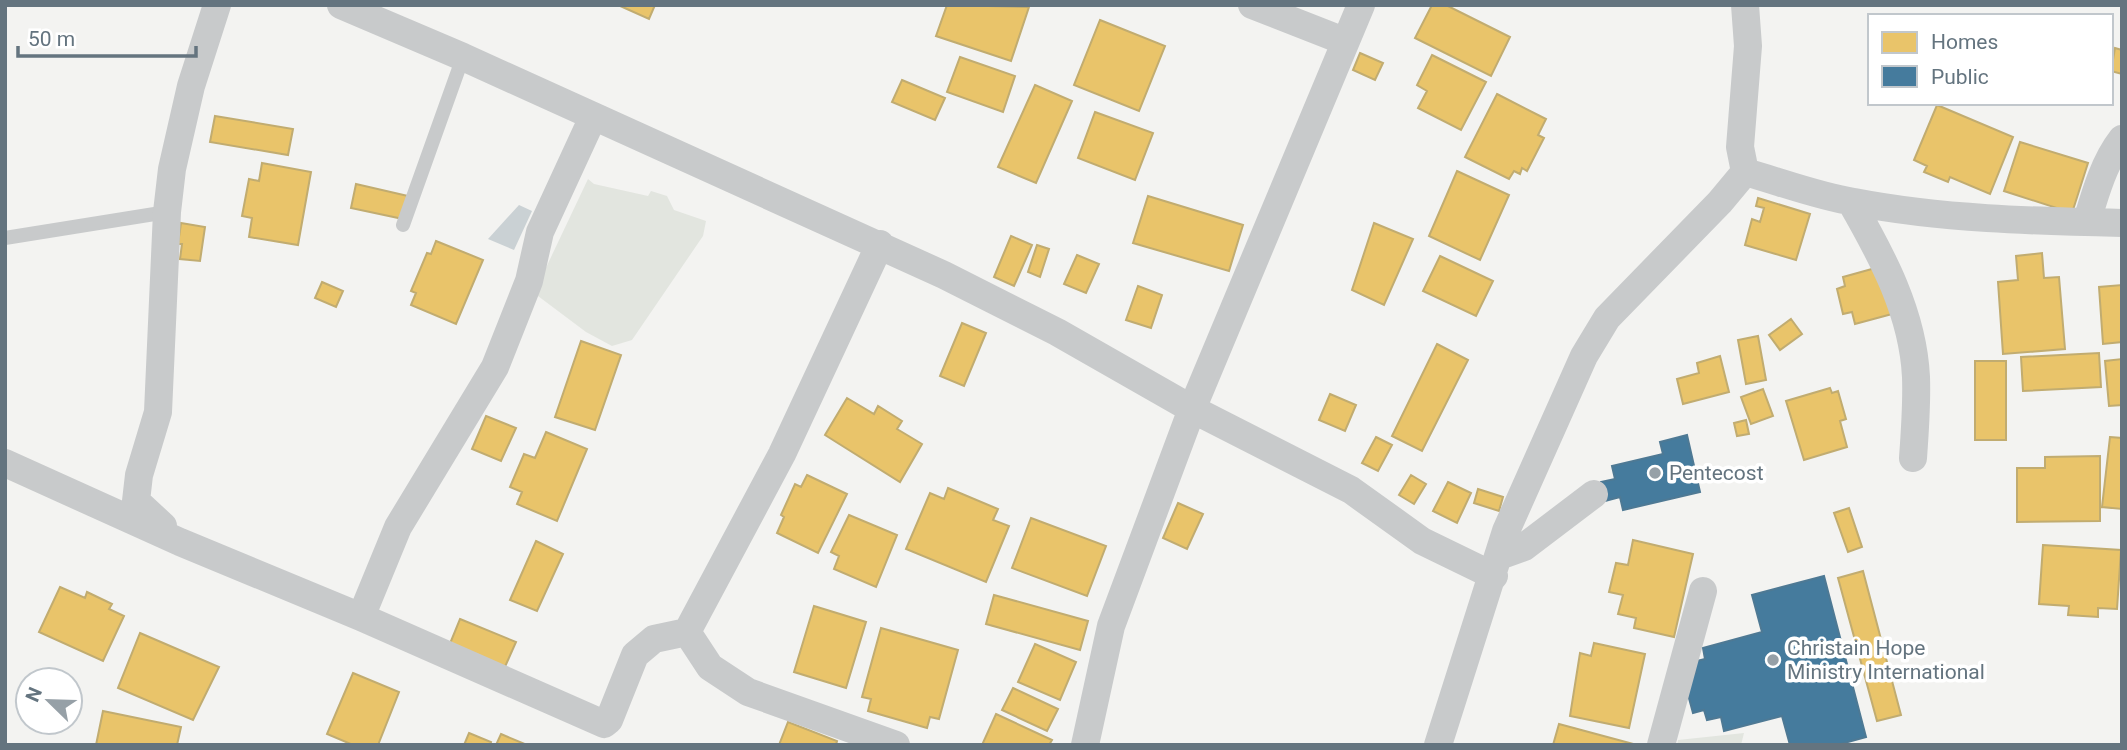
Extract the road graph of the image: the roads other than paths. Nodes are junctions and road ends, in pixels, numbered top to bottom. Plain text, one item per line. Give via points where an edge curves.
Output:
1 (217, 5) edge
2 (341, 5) edge
3 (1252, 5) edge
4 (1361, 5) edge
5 (1745, 5) edge
6 (1344, 41) junction
7 (463, 57) junction
8 (593, 117) junction
9 (2122, 139) edge
10 (1745, 172) junction
11 (1851, 202) junction
12 (167, 212) junction
13 (2087, 221) junction
14 (2122, 223) edge
15 (403, 225) dead end
16 (5, 238) edge
17 (880, 243) junction
18 (1192, 409) junction
19 (1913, 458) dead end
20 (5, 463) edge
21 (1594, 494) dead end
22 (180, 542) junction
23 (1497, 566) junction
24 (1703, 591) dead end
25 (361, 617) junction
26 (687, 632) junction
27 (896, 745) edge
28 (1085, 745) edge
29 (1438, 745) edge
30 (1661, 745) edge

1 - 12 street via 191,86
2 - 7 street
3 - 6 street
4 - 6 street
5 - 10 street via 1748,46 1740,147
6 - 18 street
7 - 8 street
7 - 15 lane
8 - 17 street
8 - 25 street via 540,232 529,281 495,368 398,527
9 - 13 street
10 - 11 street
10 - 23 street via 1607,318 1584,356 1506,531
11 - 13 street via 1977,220
11 - 19 street via 1903,307 1916,375
12 - 16 lane
12 - 22 street via 158,412 136,501
13 - 14 street
17 - 18 street via 1057,332
17 - 26 street via 782,454
18 - 23 street via 1351,490 1422,541
18 - 28 street via 1111,626
20 - 22 street
21 - 23 street
22 - 25 street
23 - 29 street
24 - 30 street
25 - 26 street via 604,724 610,720 635,655 654,639
26 - 27 street via 710,667 748,692

